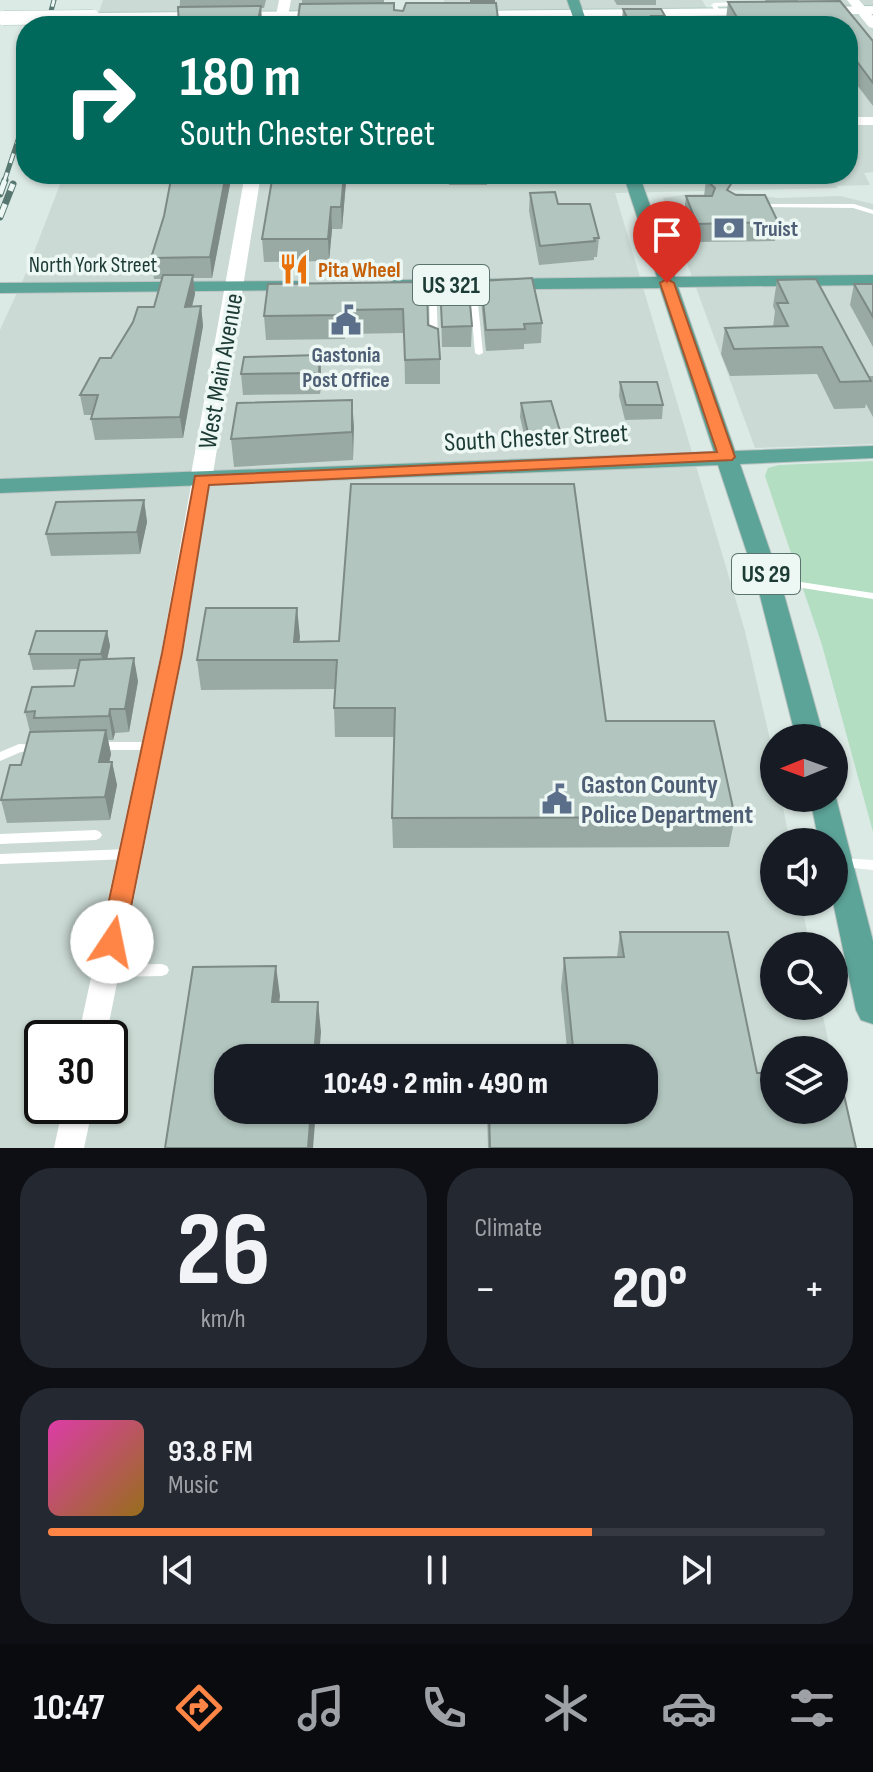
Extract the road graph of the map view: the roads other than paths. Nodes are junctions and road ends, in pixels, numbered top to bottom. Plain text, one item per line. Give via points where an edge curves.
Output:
1 (723, 6) edge
2 (863, 7) edge
3 (770, 12) edge
4 (800, 12) edge
5 (343, 15) edge
6 (453, 15) edge
7 (333, 16) edge
8 (536, 16) edge
9 (621, 16) edge
10 (873, 24) edge
11 (251, 184) edge
12 (634, 184) edge
13 (707, 207) edge
14 (746, 207) edge
15 (642, 208) junction
16 (873, 212) edge
17 (873, 280) edge
18 (667, 283) junction
19 (432, 285) junction
20 (472, 285) junction
21 (315, 286) edge
22 (375, 286) edge
23 (234, 287) junction
24 (9, 288) edge
25 (435, 349) edge
26 (479, 353) dead end
27 (873, 452) edge
28 (727, 457) junction
29 (201, 480) junction
30 (0, 486) edge
31 (768, 580) junction
32 (873, 596) edge
33 (806, 724) edge
34 (153, 746) junction
35 (48, 747) edge
36 (77, 747) edge
37 (0, 757) edge
38 (96, 835) dead end
39 (0, 839) edge
40 (129, 854) junction
41 (0, 859) edge
42 (848, 864) edge
43 (873, 865) edge
44 (848, 902) edge
45 (162, 970) dead end
46 (106, 971) junction
47 (873, 1010) edge
48 (96, 1020) edge
49 (74, 1124) edge
50 (69, 1148) edge

1 - 3 main road
1 - 9 main road
2 - 4 main road
2 - 10 main road
5 - 7 main road
6 - 8 main road
11 - 23 main road, West Main Avenue
12 - 15 main road, US 29
13 - 15 lane
14 - 16 lane via 859,206
15 - 18 main road, US 29
17 - 18 main road, US 321
18 - 20 main road, US 321
18 - 28 main road, US 29
19 - 20 main road, US 321
19 - 22 main road, US 321
19 - 25 lane
20 - 26 lane
21 - 23 main road, North York Street
23 - 24 main road, North York Street
23 - 29 main road, West Main Avenue
27 - 28 main road, South Chester Street
28 - 29 main road, South Chester Street
28 - 31 main road, US 29
29 - 30 main road, South Chester Street
29 - 34 street, West Main Avenue
31 - 32 lane
31 - 33 main road, US 29
34 - 36 lane
34 - 40 street, West Main Avenue
35 - 37 lane via 19,748
38 - 39 lane
40 - 41 lane
40 - 46 street, West Main Avenue
42 - 43 lane
44 - 47 main road
45 - 46 lane
46 - 48 street, West Main Avenue
49 - 50 street

